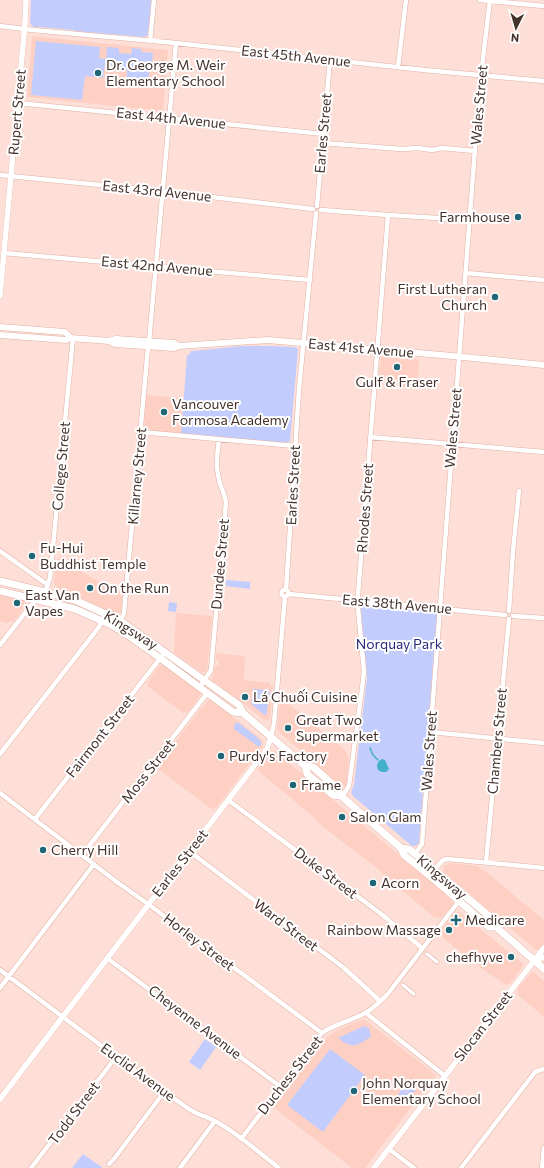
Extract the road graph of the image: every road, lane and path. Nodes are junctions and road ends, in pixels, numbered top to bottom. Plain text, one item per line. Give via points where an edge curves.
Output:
1 (26, 0) edge
2 (154, 0) edge
3 (406, 0) edge
4 (480, 0) edge
5 (490, 0) edge
6 (544, 6) edge
7 (0, 26) edge
8 (25, 29) junction
9 (150, 41) junction
10 (176, 43) junction
11 (330, 60) junction
12 (398, 67) junction
13 (481, 75) junction
14 (544, 81) edge
15 (18, 103) junction
16 (169, 118) junction
17 (324, 134) junction
18 (323, 143) junction
19 (475, 151) junction
20 (0, 175) edge
21 (11, 176) junction
22 (163, 192) junction
23 (317, 210) junction
24 (388, 216) junction
25 (470, 220) junction
26 (4, 253) junction
27 (156, 266) junction
28 (466, 273) junction
29 (310, 280) junction
30 (544, 280) edge
31 (0, 296) edge
32 (0, 327) edge
33 (0, 335) edge
34 (72, 338) junction
35 (304, 342) junction
36 (149, 344) junction
37 (378, 349) junction
38 (459, 356) junction
39 (544, 365) edge
40 (141, 432) junction
41 (370, 438) junction
42 (219, 439) junction
43 (452, 444) junction
44 (295, 446) junction
45 (544, 452) edge
46 (519, 490) dead end
47 (0, 551) edge
48 (0, 581) edge
49 (46, 588) junction
50 (0, 591) edge
51 (287, 594) junction
52 (36, 599) junction
53 (358, 600) junction
54 (440, 608) junction
55 (509, 611) junction
56 (106, 613) junction
57 (505, 615) junction
58 (513, 616) junction
59 (544, 618) edge
60 (509, 619) junction
61 (102, 620) junction
62 (121, 621) junction
63 (118, 628) junction
64 (0, 645) edge
65 (165, 652) junction
66 (160, 658) junction
67 (205, 680) junction
68 (213, 686) junction
69 (200, 687) junction
70 (208, 692) junction
71 (244, 713) junction
72 (431, 732) junction
73 (271, 737) junction
74 (498, 738) junction
75 (544, 743) edge
76 (0, 754) edge
77 (0, 794) edge
78 (341, 797) junction
79 (228, 800) junction
80 (35, 819) junction
81 (401, 848) junction
82 (189, 851) junction
83 (415, 854) junction
84 (82, 855) junction
85 (486, 862) junction
86 (94, 864) junction
87 (544, 868) edge
88 (432, 873) junction
89 (459, 901) junction
90 (148, 904) junction
91 (496, 928) junction
92 (422, 948) junction
93 (544, 948) edge
94 (427, 954) dead end
95 (544, 957) edge
96 (107, 958) junction
97 (535, 961) junction
98 (437, 962) dead end
99 (544, 969) edge
100 (0, 970) edge
101 (8, 977) junction
102 (402, 985) dead end
103 (0, 988) edge
104 (414, 994) dead end
105 (380, 1001) junction
106 (366, 1013) junction
107 (62, 1017) junction
108 (322, 1033) junction
109 (116, 1057) junction
110 (544, 1069) edge
111 (445, 1076) junction
112 (281, 1087) junction
113 (164, 1092) junction
114 (0, 1099) edge
115 (215, 1121) junction
116 (241, 1139) junction
117 (544, 1148) edge
118 (389, 1149) junction
119 (109, 1164) dead end
120 (543, 1166) edge
121 (31, 1168) edge
122 (180, 1168) edge
123 (279, 1168) edge
124 (374, 1168) edge
125 (414, 1168) edge
126 (461, 1168) edge

1 - 8 street, Rupert Street
2 - 9 street
3 - 12 street
4 - 5 street
5 - 6 street
5 - 13 street, Wales Street
7 - 8 street, East 45th Avenue
8 - 9 street, East 45th Avenue
8 - 15 street, Rupert Street
9 - 10 street, East 45th Avenue
10 - 11 street, East 45th Avenue
10 - 16 street, Killarney Street
11 - 12 street, East 45th Avenue
11 - 17 street, Earles Street
12 - 13 street, East 45th Avenue
13 - 14 street, East 45th Avenue
13 - 19 street, Wales Street
15 - 16 street, East 44th Avenue
15 - 21 street, Rupert Street
16 - 17 street, East 44th Avenue
16 - 22 street, Killarney Street
17 - 18 street, Earles Street
18 - 19 street
18 - 23 street, Earles Street
19 - 25 street, Wales Street
20 - 21 street, East 43rd Avenue
21 - 22 street, East 43rd Avenue
21 - 26 street, Rupert Street
22 - 23 street, East 43rd Avenue
22 - 27 street, Killarney Street
23 - 24 street, East 43rd Avenue
23 - 29 street, Earles Street
24 - 25 street, East 43rd Avenue
24 - 37 street, Rhodes Street
25 - 28 street, Wales Street
26 - 27 street, East 42nd Avenue
26 - 31 street, Rupert Street
27 - 29 street, East 42nd Avenue
27 - 36 street, Killarney Street
28 - 30 street
28 - 38 street, Wales Street
29 - 35 street, Earles Street
32 - 34 main road, East 41st Avenue via 65,332
33 - 34 main road, East 41st Avenue via 66,340
34 - 36 main road, East 41st Avenue via 109,341 115,344
34 - 49 street, College Street via 51,573
35 - 36 main road, East 41st Avenue via 250,340 174,348
35 - 37 main road, East 41st Avenue
35 - 44 street, Earles Street
36 - 40 street, Killarney Street
37 - 38 main road, East 41st Avenue
37 - 41 street, Rhodes Street
38 - 39 main road, East 41st Avenue
38 - 43 street, Wales Street
40 - 42 street
40 - 62 street, Killarney Street
41 - 43 street
41 - 53 street, Rhodes Street
42 - 44 street
42 - 67 street, Dundee Street via 216,468 226,502 212,662
43 - 45 street
43 - 54 street, Wales Street
44 - 51 street, Earles Street
46 - 55 street
47 - 49 street
48 - 49 main road, Kingsway
49 - 52 street
49 - 56 main road, Kingsway
50 - 52 main road, Kingsway
51 - 53 street, East 38th Avenue
51 - 73 street, Earles Street
52 - 61 main road, Kingsway
52 - 64 street
53 - 54 street, East 38th Avenue
53 - 78 street, Rhodes Street via 364,681 349,786
54 - 57 street, East 38th Avenue
54 - 72 street, Wales Street
55 - 57 street
55 - 58 street
56 - 61 street
56 - 62 main road, Kingsway
57 - 60 street
58 - 59 street
58 - 60 street
60 - 74 street, Chambers Street
61 - 63 main road, Kingsway
61 - 76 street via 84,647
62 - 63 street, Killarney Street
62 - 65 main road, Kingsway
63 - 66 main road, Kingsway
65 - 66 street, Fairmont Street
65 - 67 main road, Kingsway
66 - 69 main road, Kingsway
66 - 80 street, Fairmont Street
67 - 68 main road, Kingsway
67 - 69 street, Dundee Street
68 - 70 street, Moss Street
68 - 71 main road, Kingsway via 239,705
69 - 70 main road, Kingsway
70 - 71 main road, Kingsway via 233,712
70 - 84 street, Moss Street
71 - 73 main road, Kingsway
72 - 74 street
72 - 83 street, Wales Street via 422,844
73 - 78 main road, Kingsway via 305,766 313,767 338,789
73 - 79 street, Earles Street via 267,750
74 - 75 street
74 - 85 street, Chambers Street
77 - 80 street, Horley Street
78 - 81 main road, Kingsway
79 - 82 street, Earles Street
79 - 92 street, Duke Street via 380,913
80 - 84 street, Horley Street
81 - 83 main road, Kingsway via 409,849
81 - 88 main road, Kingsway via 404,855
82 - 90 street, Earles Street
82 - 105 street, Ward Street via 344,968
83 - 88 main road, Kingsway
84 - 86 street, Horley Street
85 - 87 street
85 - 88 street via 443,860
86 - 90 street, Horley Street
86 - 101 street
88 - 89 main road, Kingsway
88 - 91 main road, Kingsway via 495,921
89 - 91 main road, Kingsway via 489,926
89 - 92 street, Duchess Street
90 - 96 street, Earles Street
90 - 108 street, Horley Street
91 - 97 main road, Kingsway
92 - 105 street, Duchess Street
93 - 97 street, Slocan Street
94 - 98 street
95 - 97 street, Slocan Street
96 - 107 street, Earles Street
96 - 112 street, Cheyenne Avenue
97 - 99 main road, Kingsway
97 - 111 street, Slocan Street
100 - 101 street, Euclid Avenue
101 - 103 street
101 - 107 street, Euclid Avenue
102 - 104 street
105 - 106 street, Duchess Street
106 - 108 street, Duchess Street via 328,1028
106 - 111 street
107 - 109 street, Euclid Avenue
107 - 114 street, Earles Street
108 - 112 street, Duchess Street
109 - 113 street, Euclid Avenue
109 - 121 street, Todd Street
110 - 126 street via 535,1072
111 - 118 street, Slocan Street
112 - 116 street, Duchess Street
113 - 115 street, Euclid Avenue via 193,1112
113 - 119 street
115 - 116 street, Euclid Avenue
115 - 122 street
116 - 123 street, Euclid Avenue
117 - 120 street
118 - 124 street, Slocan Street
118 - 125 street

